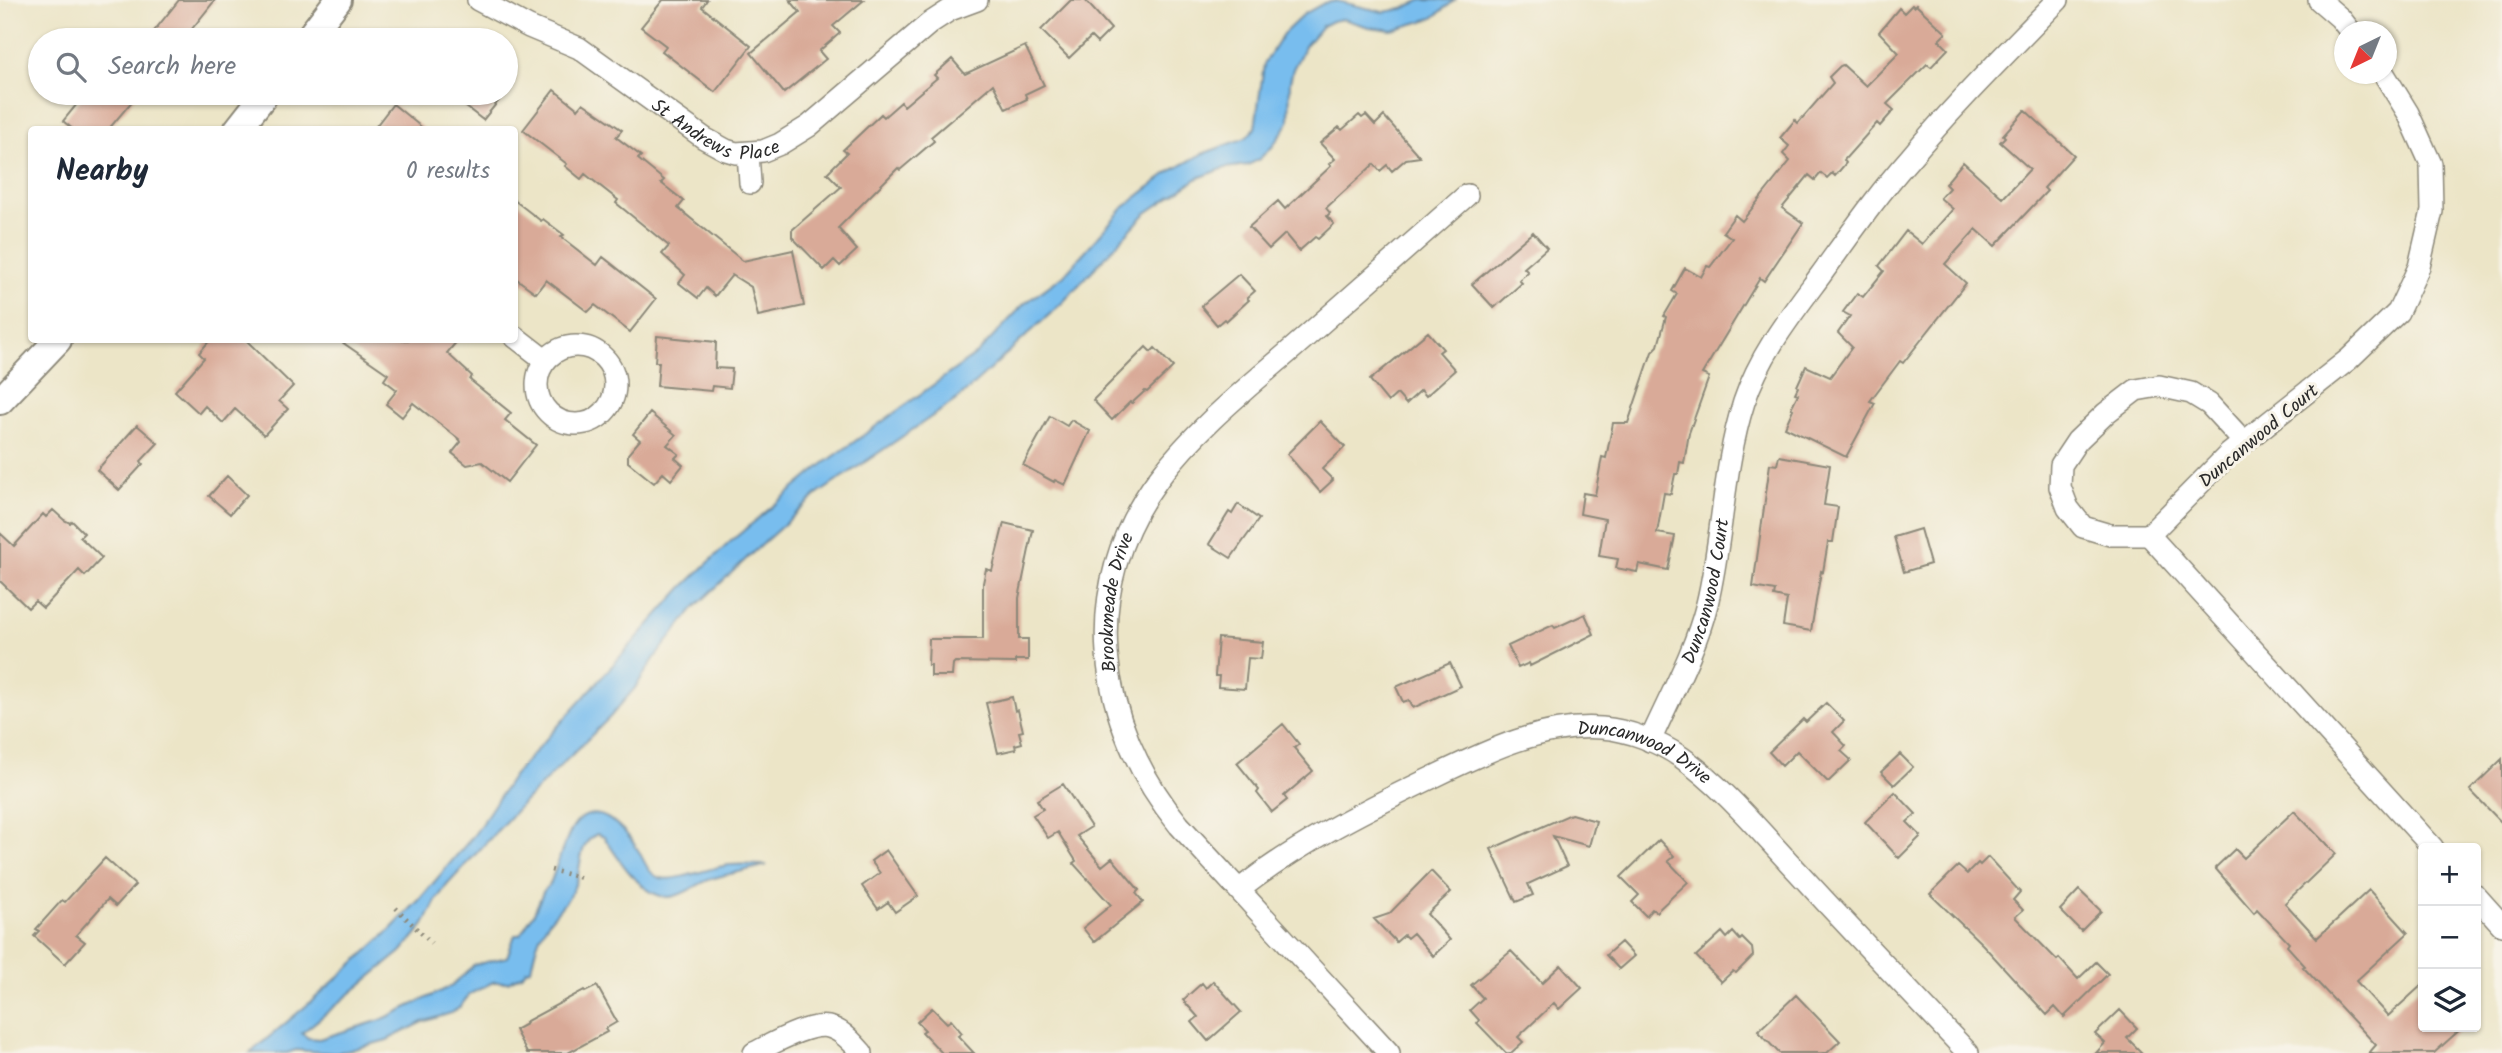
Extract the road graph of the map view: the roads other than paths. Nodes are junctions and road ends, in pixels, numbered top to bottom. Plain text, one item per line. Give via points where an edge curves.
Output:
1 (338, 0) edge
2 (478, 0) edge
3 (977, 0) edge
4 (2058, 0) edge
5 (2319, 0) edge
6 (2342, 21) edge
7 (316, 28) edge
8 (2390, 84) edge
9 (256, 105) edge
10 (239, 126) edge
11 (748, 153) junction
12 (750, 183) dead end
13 (1466, 195) dead end
14 (518, 339) edge
15 (55, 343) edge
16 (545, 360) dead end
17 (0, 401) edge
18 (2244, 442) junction
19 (2149, 535) junction
20 (1650, 741) junction
21 (2428, 843) edge
22 (1240, 889) junction
23 (2481, 901) edge
24 (2502, 925) edge
25 (754, 1053) edge
26 (862, 1053) edge
27 (1389, 1053) edge
28 (1968, 1053) edge

1 - 7 street
2 - 11 street, St Andrews Place via 579,48 704,138 726,150
3 - 11 street, St Andrews Place via 937,18 795,136
4 - 20 street, Duncanwood Court via 1910,157 1774,340 1757,370 1736,434 1707,604 1696,640
5 - 6 street
8 - 18 street, Duncanwood Court via 2431,164 2432,211 2419,267 2398,312 2349,359
9 - 10 street
11 - 12 street
13 - 22 street, Brookmeade Drive via 1184,449 1142,503 1116,565 1105,636 1111,684 1129,738 1157,797
14 - 16 street
15 - 17 street
18 - 19 street, Duncanwood Court
18 - 19 street via 2209,404 2191,393 2159,386 2136,390 2077,441 2061,465 2060,487 2068,508 2083,527 2110,535
19 - 21 street
20 - 22 street, Duncanwood Drive via 1601,728 1553,731 1502,747 1360,813 1293,850
20 - 28 street, Duncanwood Drive via 1690,764 1729,800
22 - 27 street, Brookmeade Drive
23 - 24 street
25 - 26 street via 823,1025 836,1029

